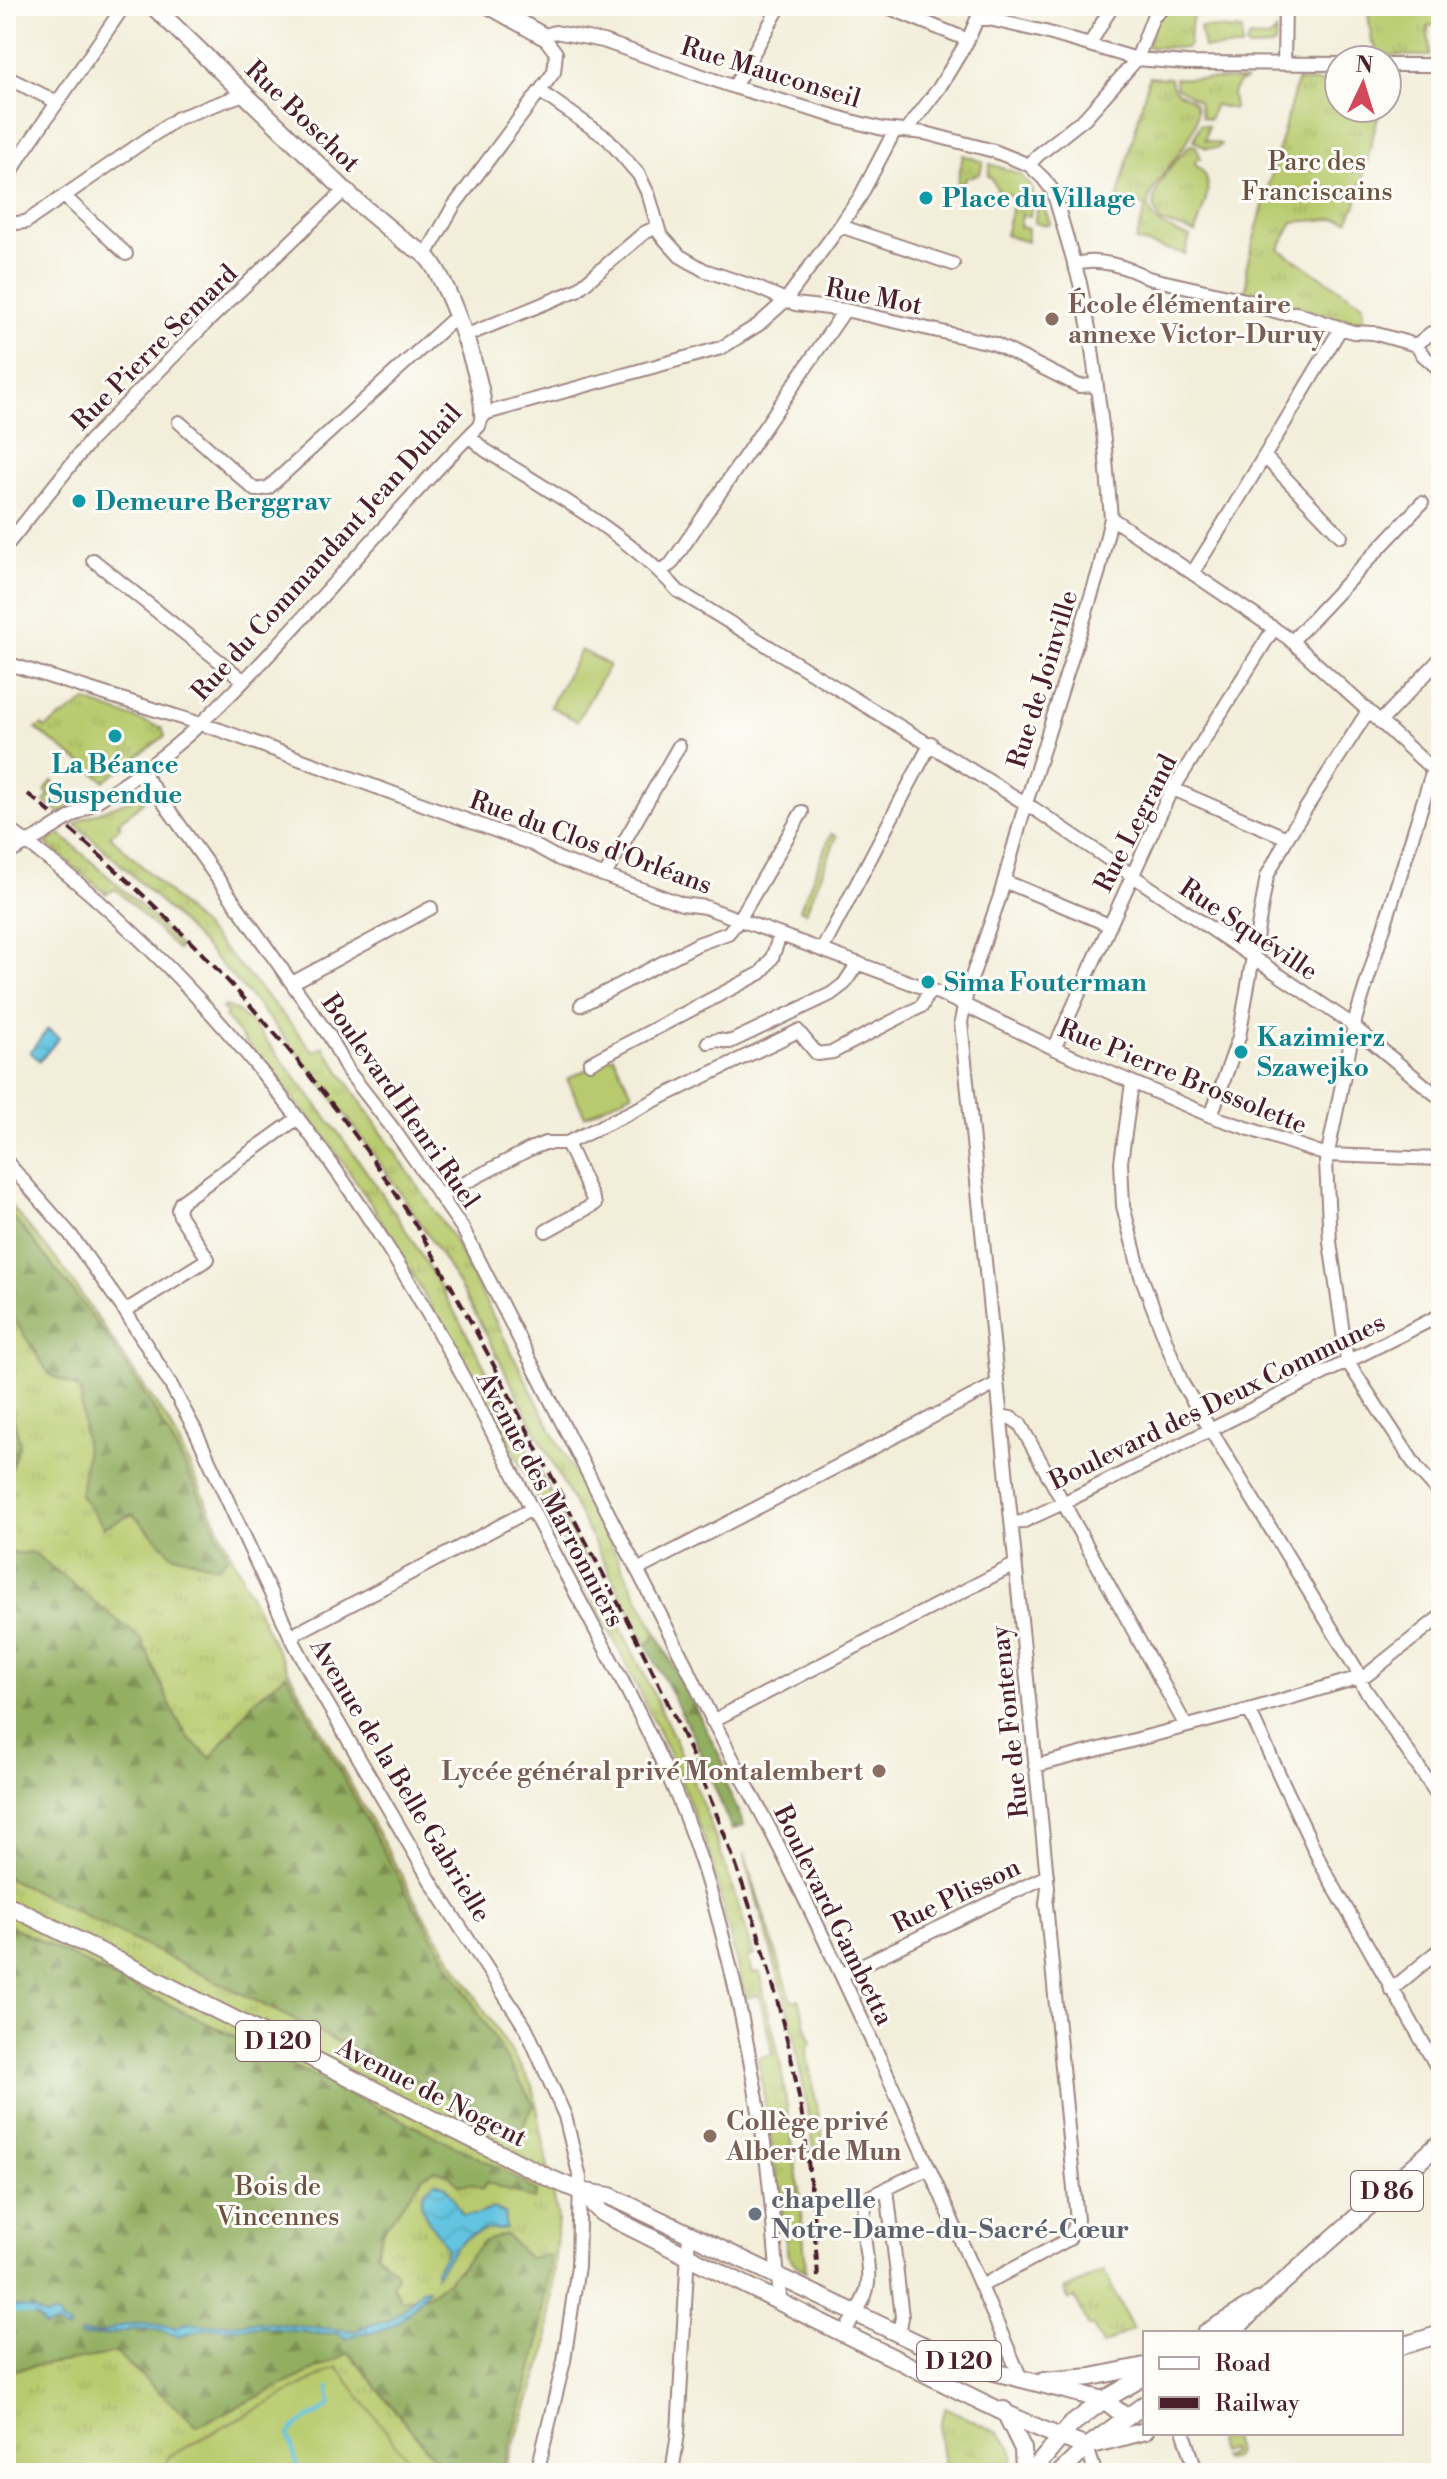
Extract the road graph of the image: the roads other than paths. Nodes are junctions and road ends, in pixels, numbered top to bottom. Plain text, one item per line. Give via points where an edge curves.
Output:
1 (124, 6) edge
2 (153, 6) edge
3 (490, 6) edge
4 (780, 6) edge
5 (885, 6) edge
6 (973, 6) edge
7 (1112, 6) edge
8 (1165, 6) edge
9 (1285, 6) edge
10 (977, 19) junction
11 (543, 36) junction
12 (968, 40) junction
13 (1090, 44) junction
14 (1137, 59) junction
15 (1284, 64) junction
16 (1323, 64) edge
17 (1403, 65) edge
18 (1441, 65) edge
19 (6, 77) edge
20 (734, 87) junction
21 (541, 92) junction
22 (244, 94) junction
23 (57, 102) junction
24 (901, 131) junction
25 (1029, 165) junction
26 (6, 183) edge
27 (346, 189) junction
28 (64, 196) junction
29 (6, 224) edge
30 (840, 226) junction
31 (657, 227) junction
32 (126, 254) dead end
33 (426, 255) junction
34 (953, 264) dead end
35 (1074, 265) junction
36 (785, 301) junction
37 (845, 310) junction
38 (457, 318) junction
39 (1341, 328) junction
40 (1441, 331) edge
41 (465, 336) junction
42 (1416, 345) junction
43 (1441, 371) edge
44 (1095, 385) junction
45 (483, 414) junction
46 (179, 422) dead end
47 (469, 436) junction
48 (1266, 458) junction
49 (1422, 503) dead end
50 (1111, 518) junction
51 (1341, 536) dead end
52 (6, 546) edge
53 (93, 560) dead end
54 (660, 571) junction
55 (1193, 572) junction
56 (1274, 628) junction
57 (1292, 641) junction
58 (6, 656) edge
59 (1441, 658) edge
60 (6, 663) edge
61 (54, 676) junction
62 (243, 680) junction
63 (1368, 711) junction
64 (1380, 722) junction
65 (200, 724) junction
66 (931, 743) junction
67 (679, 746) dead end
68 (142, 772) junction
69 (1437, 773) edge
70 (1173, 789) junction
71 (1026, 803) junction
72 (802, 812) dead end
73 (6, 827) edge
74 (1287, 838) junction
75 (28, 843) junction
76 (6, 855) edge
77 (605, 875) junction
78 (1131, 875) junction
79 (1004, 881) junction
80 (431, 908) dead end
81 (739, 920) junction
82 (1109, 925) junction
83 (780, 935) junction
84 (822, 950) junction
85 (1253, 958) junction
86 (858, 963) junction
87 (292, 983) junction
88 (929, 990) junction
89 (581, 1005) dead end
90 (964, 1006) junction
91 (1355, 1028) junction
92 (708, 1042) dead end
93 (1054, 1049) junction
94 (590, 1063) dead end
95 (1132, 1083) junction
96 (1441, 1099) edge
97 (969, 1102) joint
98 (1211, 1116) junction
99 (298, 1118) junction
100 (567, 1143) junction
101 (1327, 1155) junction
102 (1441, 1159) edge
103 (6, 1161) edge
104 (440, 1196) junction
105 (546, 1231) dead end
106 (125, 1311) junction
107 (1441, 1315) edge
108 (1347, 1361) junction
109 (996, 1384) junction
110 (1000, 1416) junction
111 (1208, 1429) junction
112 (589, 1478) joint
113 (1441, 1495) edge
114 (1063, 1503) junction
115 (532, 1509) junction
116 (1012, 1523) junction
117 (1014, 1565) junction
118 (637, 1570) junction
119 (1441, 1616) edge
120 (291, 1636) junction
121 (1359, 1677) junction
122 (1249, 1710) junction
123 (712, 1721) junction
124 (1186, 1726) junction
125 (1035, 1766) junction
126 (1441, 1800) edge
127 (1047, 1876) junction
128 (6, 1904) edge
129 (1441, 1949) edge
130 (841, 1975) junction
131 (1391, 1990) junction
132 (1441, 2074) edge
133 (1441, 2142) edge
134 (929, 2168) junction
135 (887, 2189) junction
136 (580, 2191) junction
137 (689, 2233) junction
138 (687, 2256) junction
139 (777, 2277) junction
140 (983, 2285) junction
141 (1270, 2294) junction
142 (781, 2304) junction
143 (855, 2314) junction
144 (1208, 2331) edge
145 (1234, 2331) edge
146 (844, 2334) junction
147 (899, 2334) junction
148 (1441, 2334) edge
149 (1403, 2345) edge
150 (1143, 2366) edge
151 (1143, 2377) edge
152 (1026, 2381) junction
153 (1104, 2400) junction
154 (1143, 2405) edge
155 (1004, 2410) junction
156 (1143, 2413) edge
157 (1126, 2417) junction
158 (1143, 2432) edge
159 (1185, 2435) edge
160 (1060, 2437) junction
161 (1087, 2447) junction
162 (1095, 2472) edge
163 (537, 2473) edge
164 (672, 2473) edge
165 (1024, 2473) edge
166 (1031, 2473) edge
167 (1060, 2473) edge
168 (1197, 2473) edge

1 - 23 street
2 - 22 main road, Rue Boschot
3 - 11 main road
4 - 20 street
5 - 12 street
6 - 10 street
7 - 13 street
8 - 14 street via 1153,17
9 - 15 street
10 - 12 street
10 - 13 street
11 - 20 street, Rue Mauconseil via 555,32 603,41
11 - 21 street via 556,57 554,72
12 - 24 street via 939,88
13 - 14 street
14 - 15 street
14 - 25 street via 1085,118
15 - 16 street
17 - 18 street
19 - 23 street
20 - 24 street, Rue Mauconseil
21 - 31 street via 608,139 633,166
21 - 33 street via 453,207
22 - 27 main road, Rue Boschot
22 - 28 street via 178,118
23 - 26 street
24 - 25 street, Rue Mauconseil via 994,151
24 - 30 street
25 - 35 street, Rue de Joinville via 1053,191
27 - 33 main road, Rue Boschot
27 - 52 street, Rue Pierre Semard via 90,441
28 - 29 street via 26,222
28 - 32 street
30 - 34 street
30 - 36 street
31 - 36 street, Rue Mot via 680,256 704,270
31 - 41 street via 577,290
33 - 38 main road, Rue du Commandant Jean Duhail
35 - 39 street via 1100,263
35 - 44 street, Rue de Joinville
36 - 37 street, Rue Mot
36 - 45 street via 721,348
37 - 44 street, Rue Mot via 995,344 1079,386
37 - 54 street via 671,564
38 - 41 main road, Rue du Commandant Jean Duhail
38 - 46 street via 268,488 255,490
39 - 42 street
39 - 48 street
40 - 42 street
41 - 45 main road, Rue du Commandant Jean Duhail via 480,381
42 - 43 street
44 - 50 street, Rue de Joinville
45 - 47 street, Rue du Commandant Jean Duhail
47 - 54 street, Rue Squéville
47 - 62 street, Rue du Commandant Jean Duhail
48 - 51 street
48 - 55 street
49 - 57 street
50 - 55 street
50 - 71 street, Rue de Joinville
53 - 62 street
54 - 66 street, Rue Squéville via 678,591
55 - 56 street
56 - 57 street
56 - 70 street, Rue Legrand
57 - 63 street
58 - 61 street
59 - 64 street
60 - 61 street
61 - 65 street, Rue du Clos d'Orléans
62 - 65 street, Rue du Commandant Jean Duhail
63 - 64 street
63 - 74 street
64 - 69 street
65 - 68 street, Rue du Commandant Jean Duhail
65 - 77 street, Rue du Clos d'Orléans
66 - 71 street, Rue Squéville
66 - 84 street
67 - 77 street
68 - 75 street, Rue du Commandant Jean Duhail, bridge
68 - 87 street, Boulevard Henri Ruel
69 - 91 street
70 - 74 street
70 - 78 street, Rue Legrand
71 - 78 street, Rue Squéville
71 - 79 street, Rue de Joinville
72 - 81 street
73 - 75 street, Avenue des Marronniers
74 - 85 street via 1267,876
75 - 76 street, Rue du Commandant Jean Duhail
75 - 99 street, Avenue des Marronniers via 128,930 224,1028
77 - 81 street, Rue du Clos d'Orléans
78 - 82 street, Rue Legrand
78 - 85 street, Rue Squéville
79 - 82 street
79 - 90 street, Rue de Joinville
80 - 87 street
81 - 83 street, Rue du Clos d'Orléans
81 - 89 street via 728,933
82 - 93 street, Rue Legrand
83 - 84 street, Rue du Clos d'Orléans
83 - 94 street via 761,973
84 - 86 street, Rue du Clos d'Orléans
85 - 91 street, Rue Squéville
85 - 98 street via 1239,1037
86 - 88 street, Rue du Clos d'Orléans
86 - 92 street via 831,994 730,1042
87 - 104 street, Boulevard Henri Ruel via 348,1071
88 - 90 street, Rue du Clos d'Orléans
88 - 100 street via 922,1006 833,1052 817,1054 803,1034 794,1033
90 - 93 street, Rue Pierre Brossolette
90 - 97 street, Rue de Joinville
91 - 96 street, Rue Squéville
91 - 101 street
93 - 95 street, Rue Pierre Brossolette
95 - 98 street, Rue Pierre Brossolette
95 - 111 street via 1121,1162 1123,1206 1141,1276 1182,1383
97 - 109 street, Rue de Fontenay
98 - 101 street, Rue Pierre Brossolette
99 - 106 street via 181,1202 180,1216 208,1259
99 - 115 street, Avenue des Marronniers via 403,1272
100 - 104 street via 530,1149
100 - 105 street via 595,1204
101 - 102 street, Rue Pierre Brossolette
101 - 108 street via 1330,1242
103 - 106 street, Avenue de la Belle Gabrielle via 70,1234
104 - 112 street, Boulevard Henri Ruel via 498,1294
106 - 120 street, Avenue de la Belle Gabrielle via 195,1430
107 - 108 street, Boulevard des Deux Communes
108 - 111 street, Boulevard des Deux Communes
108 - 113 street via 1417,1468
109 - 110 street, Rue de Fontenay
109 - 118 street
110 - 114 street via 1020,1424
110 - 116 street, Rue de Fontenay
111 - 114 street, Boulevard des Deux Communes
111 - 121 street
112 - 118 street, Boulevard Gambetta
114 - 116 street, Boulevard des Deux Communes
114 - 124 street
115 - 120 street
115 - 139 street, Avenue des Marronniers via 677,1792 718,1920 766,2151
116 - 117 street, Rue de Fontenay
117 - 123 street
117 - 125 street, Rue de Fontenay
118 - 123 street, Boulevard Gambetta
119 - 121 street
120 - 136 street, Avenue de la Belle Gabrielle via 387,1810 527,2030 565,2116
121 - 122 street
121 - 126 street
122 - 124 street
122 - 131 street via 1355,1934
123 - 130 street, Boulevard Gambetta
124 - 125 street
125 - 127 street, Rue de Fontenay
127 - 130 street, Rue Plisson
127 - 140 street, Rue de Fontenay via 1077,2220 1069,2239
128 - 136 main road, Avenue de Nogent / D 120
129 - 131 street
130 - 134 street, Boulevard Gambetta
131 - 132 street
133 - 141 main road, D 86
134 - 135 street
134 - 140 street, Boulevard Gambetta
135 - 143 street via 864,2204 868,2282
135 - 147 street via 902,2317
136 - 137 main road, D 120 via 610,2196
136 - 138 main road, D 120 via 602,2213
136 - 163 street, Avenue de la Belle Gabrielle via 578,2266 564,2361
137 - 138 street
137 - 139 main road, D 120
138 - 142 main road, D 120
138 - 164 street
139 - 142 street, Avenue des Marronniers
139 - 143 main road, D 120
140 - 152 street, Boulevard Gambetta
141 - 144 main road, D 86
141 - 145 main road, D 86
142 - 146 main road, D 120
143 - 146 street
143 - 147 main road, D 120
146 - 155 main road, D 120
147 - 152 main road, D 120 via 971,2366
148 - 149 main road
150 - 152 main road via 1091,2377
151 - 153 main road
152 - 153 main road, D 120
153 - 157 main road
153 - 160 main road
154 - 157 main road
155 - 160 main road, D 120
155 - 165 main road via 1023,2449
156 - 157 main road
157 - 161 main road
158 - 161 main road
159 - 168 street
160 - 161 main road, D 120
160 - 166 main road
161 - 162 street
161 - 167 main road

